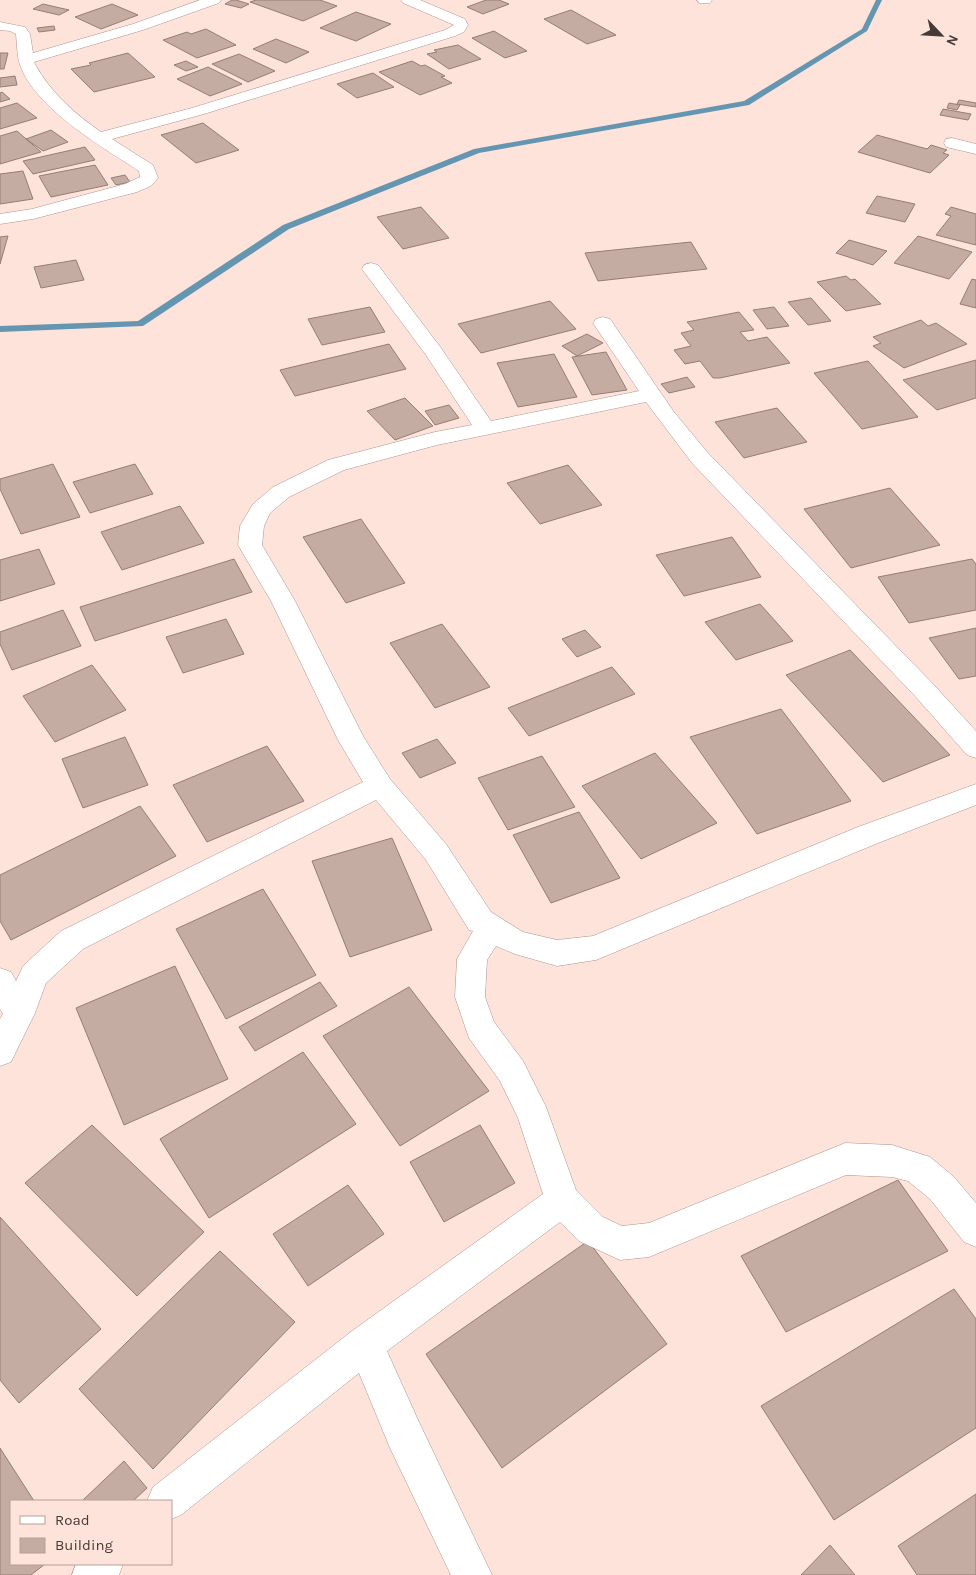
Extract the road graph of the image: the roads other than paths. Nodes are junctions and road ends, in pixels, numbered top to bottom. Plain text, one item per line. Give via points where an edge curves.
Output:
1 (214, 0) edge
2 (408, 0) edge
3 (0, 26) edge
4 (26, 60) junction
5 (100, 137) junction
6 (952, 143) dead end
7 (976, 149) edge
8 (0, 219) edge
9 (371, 269) dead end
10 (603, 323) dead end
11 (651, 395) junction
12 (486, 429) junction
13 (976, 748) edge
14 (380, 786) junction
15 (976, 794) edge
16 (491, 927) junction
17 (0, 981) edge
18 (20, 1013) junction
19 (0, 1052) edge
20 (562, 1200) junction
21 (976, 1230) edge
22 (365, 1344) junction
23 (168, 1500) edge
24 (102, 1565) edge
25 (92, 1575) edge
26 (472, 1575) edge

1 - 4 street
2 - 5 street via 460,22 459,29 198,111
3 - 4 street via 20,30
4 - 5 street via 37,83 74,121
5 - 8 street via 147,170 149,178 131,188 33,214
6 - 7 street
9 - 12 street via 434,352
10 - 11 street
11 - 12 street
11 - 13 street via 700,458
12 - 14 street via 336,465 281,492 261,509 252,526 250,545 283,601 351,740
14 - 16 street via 436,852 480,920
14 - 18 street via 72,940 34,975
15 - 16 street via 868,835 596,948 557,953 514,942
16 - 20 street via 472,959 470,997 480,1028 512,1071 534,1118
17 - 18 street
18 - 19 street
20 - 21 street via 591,1229 620,1244 649,1240 845,1159 892,1161 918,1168 942,1188
20 - 22 street
22 - 23 street
22 - 26 street
24 - 25 street

